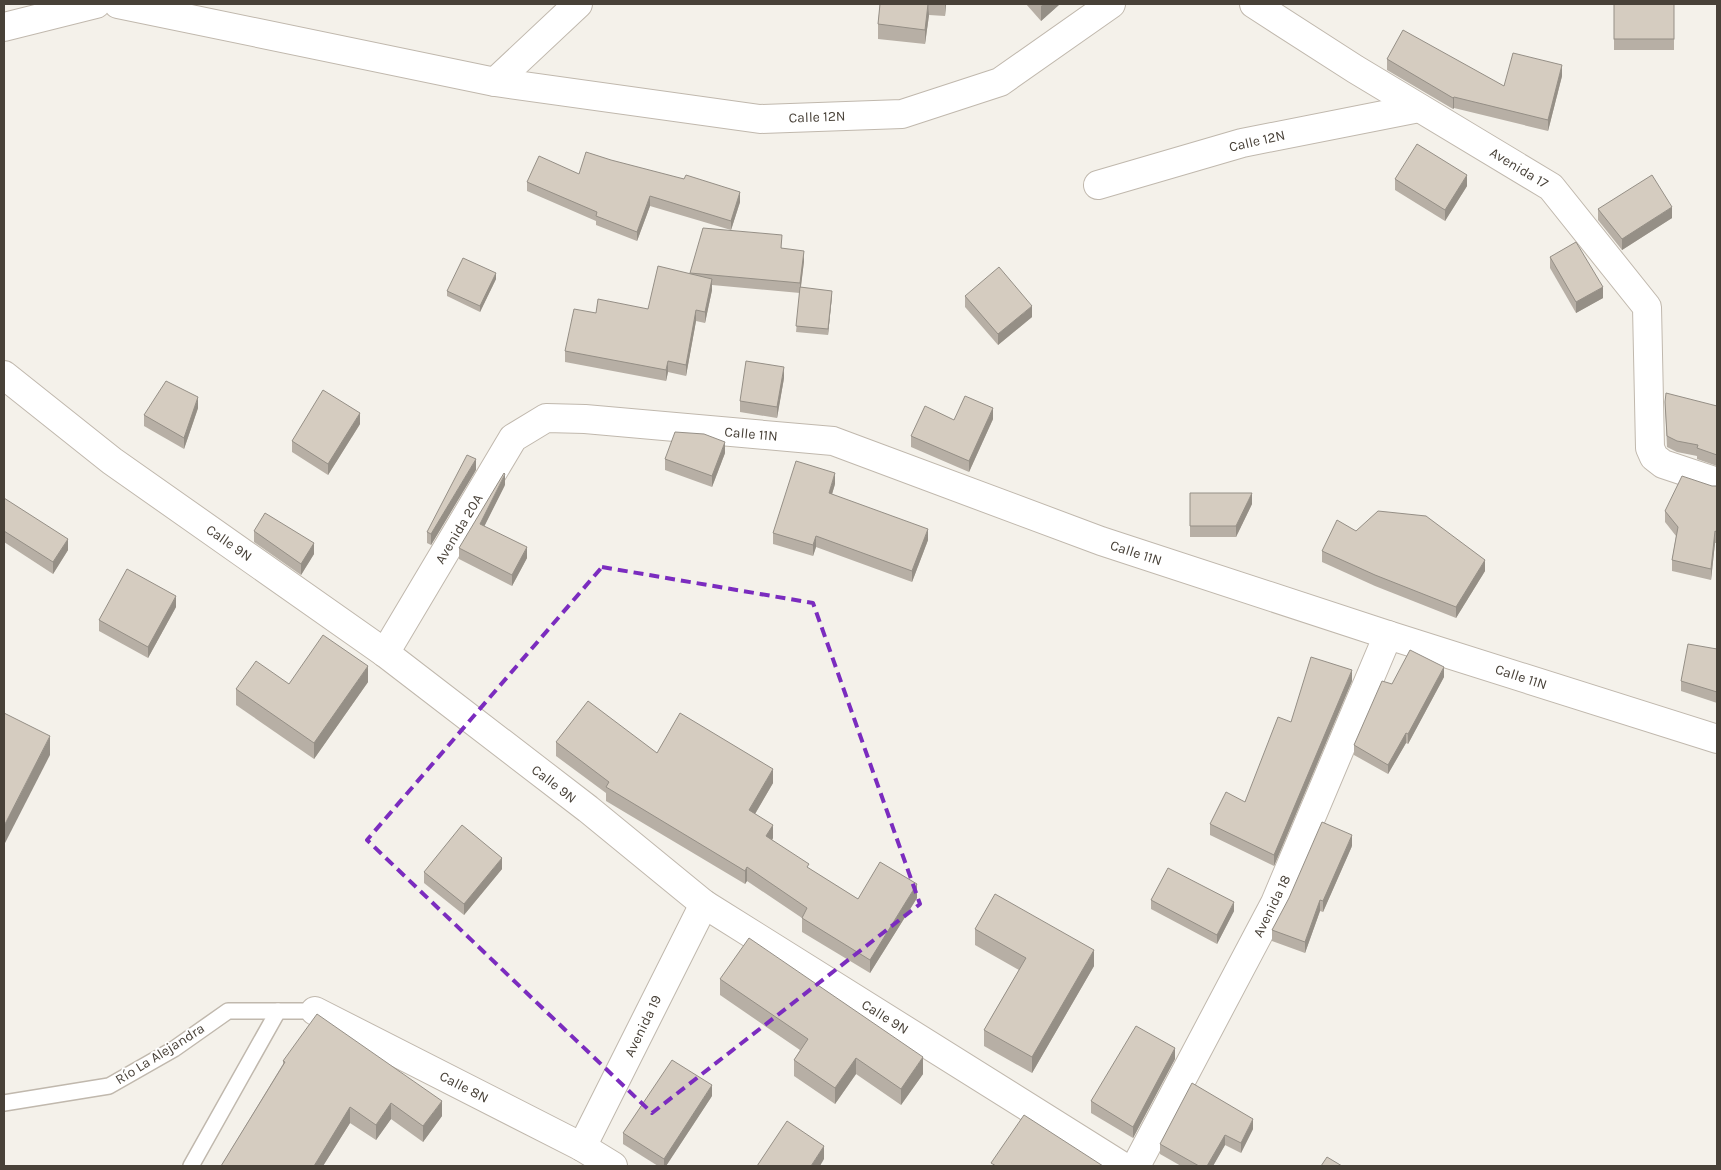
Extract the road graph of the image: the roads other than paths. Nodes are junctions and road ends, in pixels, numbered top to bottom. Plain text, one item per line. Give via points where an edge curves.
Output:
1 (96, 4) edge
2 (118, 4) edge
3 (578, 4) edge
4 (1111, 4) edge
5 (1254, 4) edge
6 (4, 27) edge
7 (495, 82) junction
8 (1418, 108) junction
9 (1098, 185) dead end
10 (4, 375) edge
11 (546, 418) joint
12 (1717, 482) edge
13 (1388, 635) junction
14 (385, 653) junction
15 (1717, 740) edge
16 (704, 904) junction
17 (278, 1011) junction
18 (315, 1011) joint
19 (4, 1103) edge
20 (582, 1148) junction
21 (191, 1166) edge
22 (613, 1166) edge
23 (1122, 1166) edge
24 (1136, 1166) edge

1 - 6 street
2 - 7 street, Calle 12N
3 - 7 street
4 - 7 street, Calle 12N via 1000,82 902,114 760,119
5 - 8 street, Avenida 17
8 - 9 street, Calle 12N via 1242,143
8 - 12 street, Avenida 17 via 1551,187 1647,308 1650,448 1654,456 1663,464
10 - 14 street, Calle 9N via 112,461
11 - 13 street, Calle 11N via 833,441 1100,541
11 - 14 street, Avenida 20A via 513,438
13 - 15 street, Calle 11N
13 - 24 street, Avenida 18 via 1275,903
14 - 16 street, Calle 9N via 588,809
16 - 20 street, Avenida 19
16 - 23 street, Calle 9N
17 - 18 lane, Río La Alejandra
17 - 19 lane, Río La Alejandra via 228,1011 174,1048 109,1086
17 - 21 lane
18 - 20 street, Calle 8N
20 - 22 street, Calle 8N

